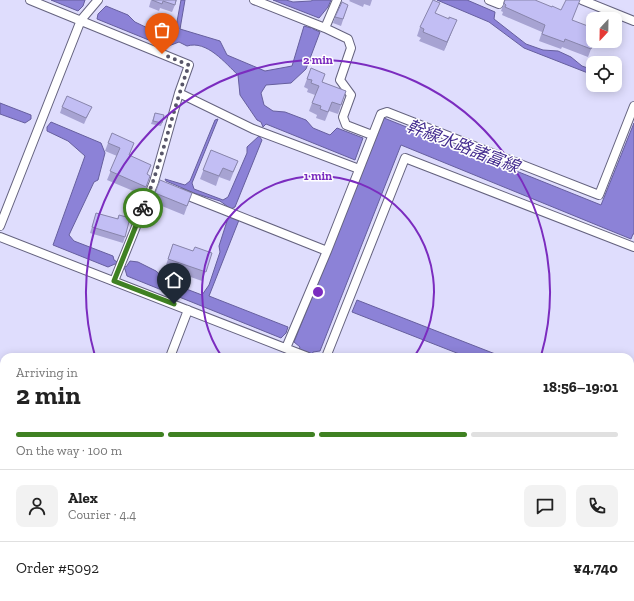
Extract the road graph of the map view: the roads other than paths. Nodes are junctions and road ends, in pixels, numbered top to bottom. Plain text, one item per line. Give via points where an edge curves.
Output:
1 (30, 0) edge
2 (98, 0) edge
3 (254, 0) edge
4 (337, 0) edge
5 (489, 0) edge
6 (500, 0) edge
7 (582, 0) edge
8 (81, 20) junction
9 (634, 21) edge
10 (325, 28) junction
11 (179, 93) junction
12 (634, 106) edge
13 (372, 136) junction
14 (359, 169) junction
15 (176, 190) edge
16 (0, 226) edge
17 (0, 237) edge
18 (634, 247) edge
19 (327, 251) junction
20 (114, 281) junction
21 (188, 310) junction
22 (286, 348) junction
23 (172, 353) edge
24 (298, 353) edge
25 (328, 353) edge

1 - 8 street
2 - 8 street
3 - 10 street
4 - 10 street
5 - 6 street via 499,4
7 - 9 street
8 - 11 street via 189,65
8 - 16 street
10 - 13 street via 348,39 351,48 340,80 351,95 343,117 346,125
11 - 14 street via 253,129
11 - 20 street via 157,183
12 - 13 street via 599,195 387,112 381,114
13 - 14 street
14 - 19 street
15 - 19 street
17 - 20 street
18 - 25 street via 405,158
19 - 22 street
20 - 21 street
21 - 22 street
21 - 23 street
22 - 24 street

